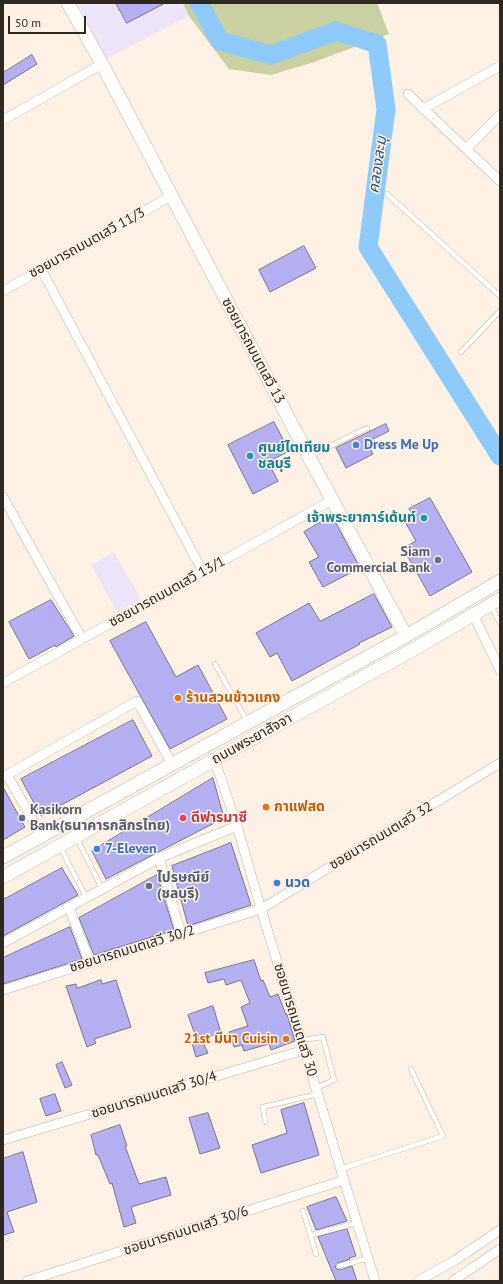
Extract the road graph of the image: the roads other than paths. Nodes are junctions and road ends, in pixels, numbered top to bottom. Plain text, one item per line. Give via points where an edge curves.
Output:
1 (68, 3) edge
2 (102, 64) junction
3 (500, 66) edge
4 (408, 94) dead end
5 (424, 109) junction
6 (500, 115) edge
7 (3, 120) edge
8 (466, 149) junction
9 (500, 181) edge
10 (387, 194) dead end
11 (171, 196) junction
12 (41, 269) junction
13 (3, 291) edge
14 (500, 296) edge
15 (500, 311) edge
16 (461, 352) dead end
17 (367, 428) dead end
18 (309, 457) junction
19 (3, 497) edge
20 (332, 500) junction
21 (204, 572) junction
22 (500, 581) edge
23 (495, 601) edge
24 (473, 614) junction
25 (500, 623) edge
26 (406, 636) junction
27 (82, 639) junction
28 (215, 664) dead end
29 (500, 670) edge
30 (3, 683) edge
31 (248, 722) junction
32 (213, 760) junction
33 (500, 763) edge
34 (172, 764) junction
35 (5, 776) edge
36 (237, 826) junction
37 (42, 836) junction
38 (76, 836) junction
39 (59, 845) junction
40 (3, 857) edge
41 (159, 858) junction
42 (3, 877) edge
43 (102, 889) junction
44 (86, 897) junction
45 (69, 907) junction
46 (261, 909) junction
47 (181, 934) junction
48 (3, 943) edge
49 (90, 962) junction
50 (3, 990) edge
51 (301, 1040) junction
52 (304, 1050) junction
53 (411, 1069) dead end
54 (317, 1091) junction
55 (265, 1122) dead end
56 (3, 1140) edge
57 (340, 1169) junction
58 (344, 1180) junction
59 (303, 1211) dead end
60 (357, 1223) junction
61 (500, 1230) edge
62 (311, 1235) junction
63 (500, 1249) edge
64 (316, 1254) dead end
65 (368, 1258) junction
66 (454, 1262) junction
67 (339, 1266) dead end
68 (462, 1275) junction
69 (27, 1281) edge
70 (375, 1281) edge
71 (418, 1281) edge
72 (453, 1281) edge

1 - 2 main road, ซอยนารถมนตเสวี 13
2 - 7 street
2 - 11 main road, ซอยนารถมนตเสวี 13
3 - 5 street
4 - 5 street
5 - 8 street
6 - 8 street
8 - 9 street
10 - 14 lane
11 - 12 street, ซอยนารถมนตเสวี 11/3
11 - 18 main road, ซอยนารถมนตเสวี 13
12 - 13 street, ซอยนารถมนตเสวี 11/3
12 - 21 street
15 - 16 lane
17 - 18 lane
18 - 20 main road, ซอยนารถมนตเสวี 13
19 - 27 street
20 - 21 street, ซอยนารถมนตเสวี 13/1
20 - 26 main road, ซอยนารถมนตเสวี 13
21 - 27 street, ซอยนารถมนตเสวี 13/1
22 - 26 main road, ถนนพระยาสัจจา
23 - 24 main road, ถนนพระยาสัจจา
23 - 25 lane
24 - 29 street
24 - 32 main road, ถนนพระยาสัจจา
26 - 31 main road, ถนนพระยาสัจจา
27 - 30 street, ซอยนารถมนตเสวี 13/1
28 - 31 lane
31 - 34 main road, ถนนพระยาสัจจา
32 - 36 street, ซอยนารถมนตเสวี 30
32 - 38 main road, ถนนพระยาสัจจา
33 - 46 street, ซอยนารถมนตเสวี 32
34 - 35 street via 137,701
34 - 37 main road, ถนนพระยาสัจจา
35 - 37 street
36 - 41 street
36 - 46 street, ซอยนารถมนตเสวี 30
37 - 40 main road, ถนนพระยาสัจจา
38 - 39 main road, ถนนพระยาสัจจา
38 - 43 lane
39 - 42 main road, ถนนพระยาสัจจา
39 - 44 lane
41 - 43 street
41 - 47 street
43 - 44 street
44 - 45 street
45 - 48 street
45 - 49 street
46 - 47 street, ซอยนารถมนตเสวี 30/2
46 - 51 street, ซอยนารถมนตเสวี 30
47 - 49 street, ซอยนารถมนตเสวี 30/2
49 - 50 street, ซอยนารถมนตเสวี 30/2
51 - 52 street, ซอยนารถมนตเสวี 30
51 - 54 lane via 323,1037 334,1080
52 - 54 street, ซอยนารถมนตเสวี 30
52 - 56 street, ซอยนารถมนตเสวี 30/4
53 - 57 lane via 443,1136
54 - 55 lane via 263,1107
54 - 57 street, ซอยนารถมนตเสวี 30
57 - 58 street, ซอยนารถมนตเสวี 30
58 - 60 street, ซอยนารถมนตเสวี 30
58 - 69 street, ซอยนารถมนตเสวี 30/6
59 - 62 lane
60 - 62 lane
60 - 65 street, ซอยนารถมนตเสวี 30
61 - 66 street
62 - 64 lane
63 - 68 street
65 - 67 lane
65 - 70 street, ซอยนารถมนตเสวี 30
66 - 68 street
66 - 71 street
68 - 72 street

